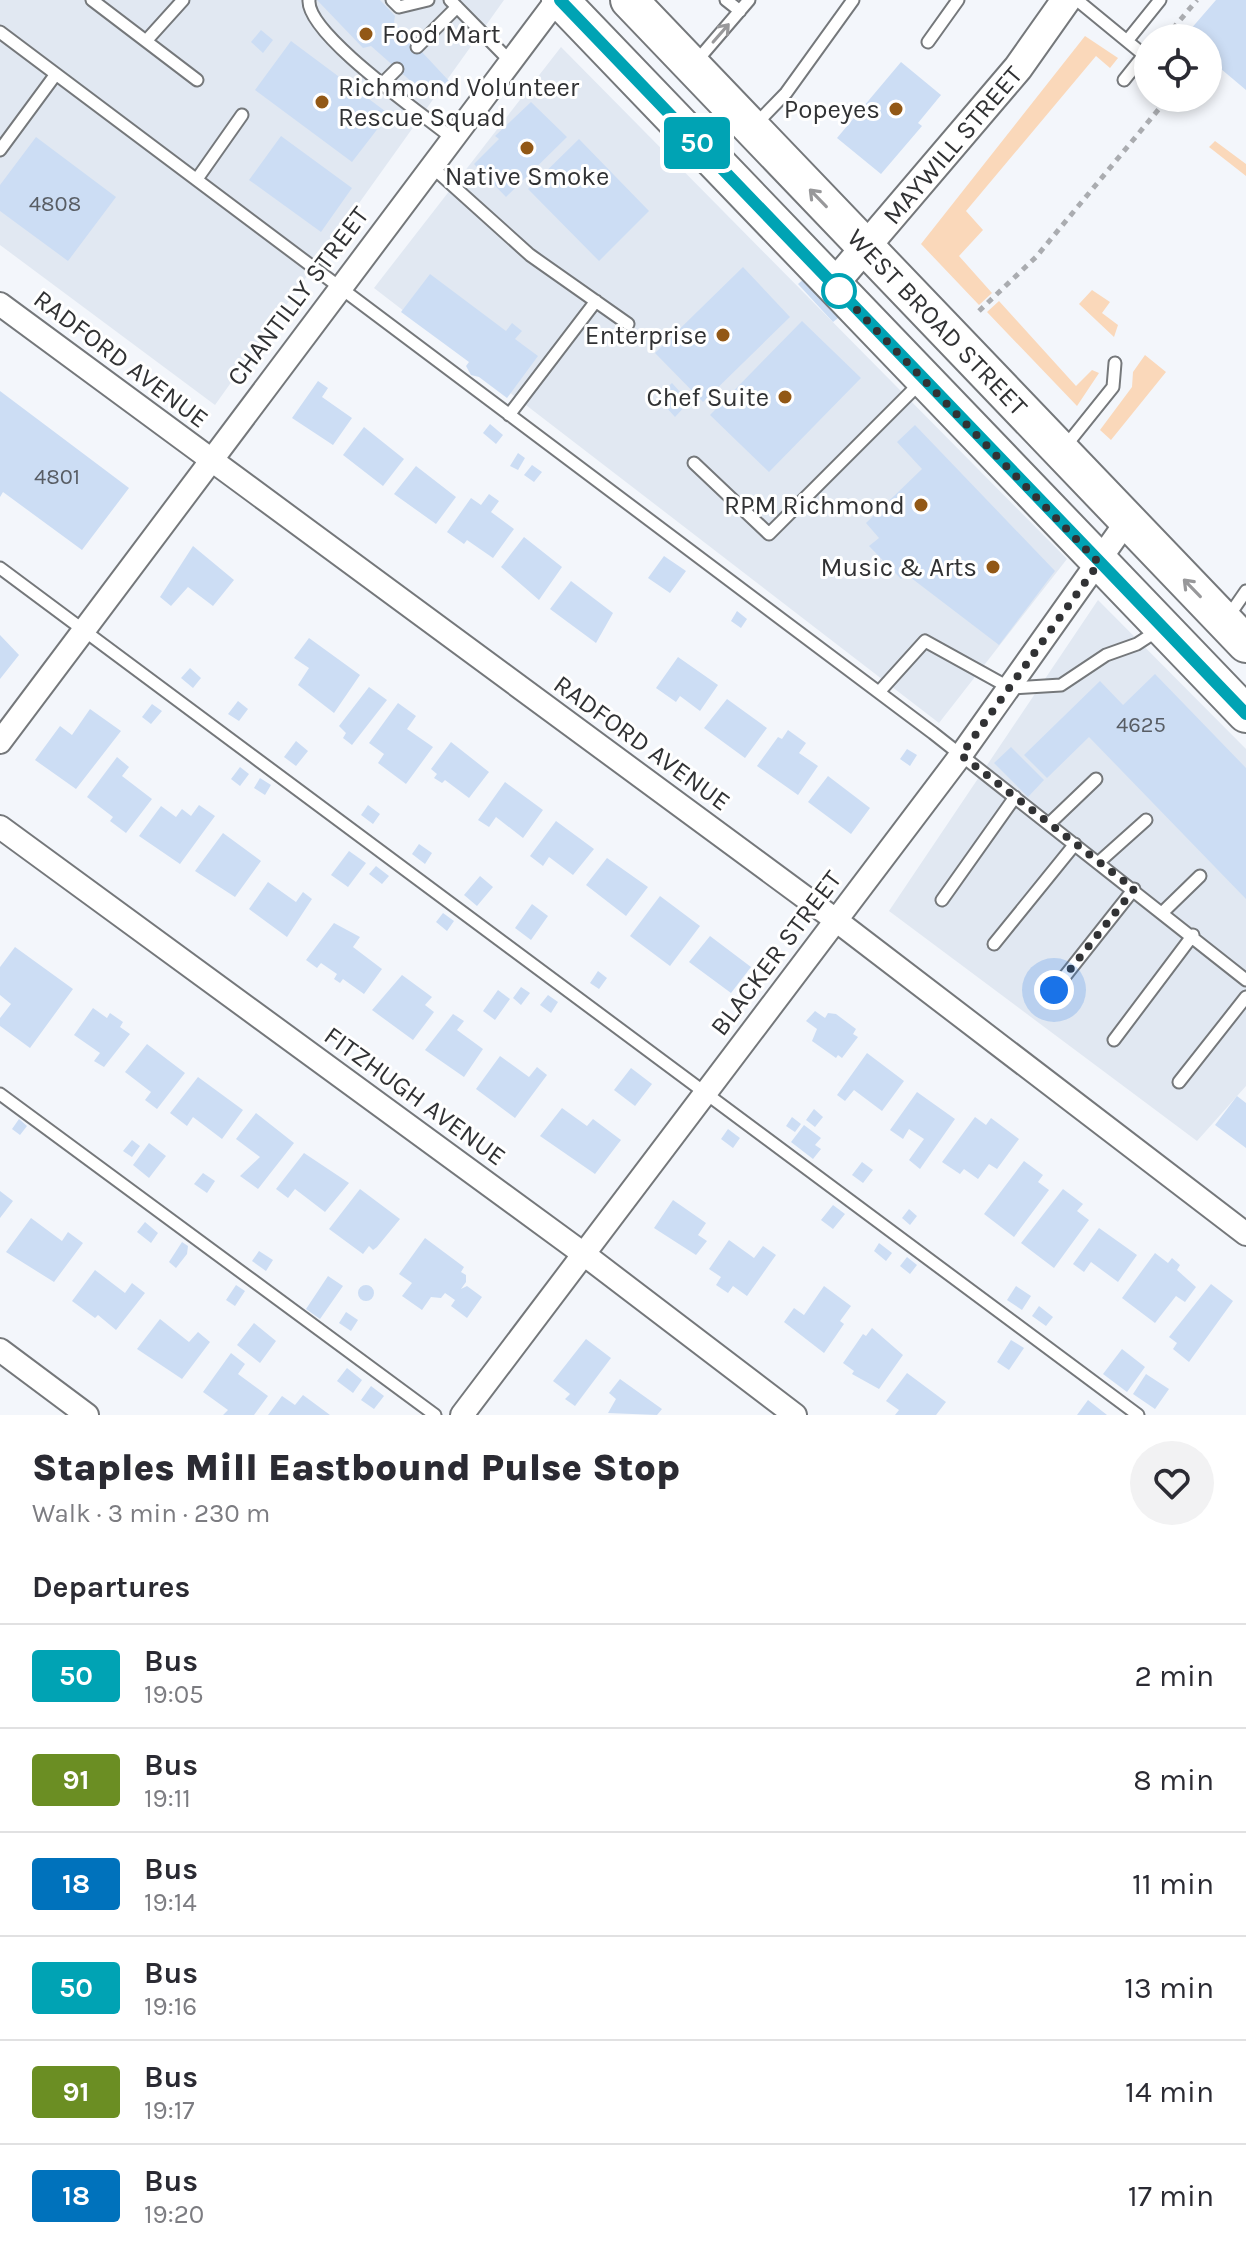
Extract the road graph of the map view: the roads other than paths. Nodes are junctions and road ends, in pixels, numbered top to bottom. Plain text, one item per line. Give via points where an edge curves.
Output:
1 (92, 0) edge
2 (183, 0) edge
3 (309, 0) edge
4 (392, 0) edge
5 (428, 0) edge
6 (558, 0) edge
7 (726, 0) edge
8 (749, 0) edge
9 (853, 0) edge
10 (958, 0) edge
11 (1066, 0) edge
12 (1077, 0) edge
13 (1160, 0) edge
14 (454, 4) edge
15 (643, 10) edge
16 (740, 11) junction
17 (0, 32) edge
18 (146, 41) junction
19 (1127, 41) junction
20 (928, 42) dead end
21 (417, 47) dead end
22 (1134, 47) edge
23 (510, 61) junction
24 (692, 66) junction
25 (397, 69) dead end
26 (1134, 69) edge
27 (56, 74) junction
28 (197, 80) dead end
29 (1124, 80) dead end
30 (383, 83) junction
31 (242, 115) dead end
32 (752, 128) junction
33 (452, 138) junction
34 (0, 150) edge
35 (431, 165) junction
36 (197, 179) junction
37 (866, 247) junction
38 (340, 285) junction
39 (833, 285) junction
40 (596, 301) junction
41 (0, 304) edge
42 (628, 324) dead end
43 (1115, 363) dead end
44 (924, 379) junction
45 (509, 415) junction
46 (1061, 451) junction
47 (211, 461) junction
48 (694, 463) dead end
49 (1127, 521) junction
50 (1099, 563) junction
51 (0, 568) edge
52 (1246, 591) edge
53 (1162, 628) junction
54 (83, 631) junction
55 (1235, 633) edge
56 (1010, 688) junction
57 (879, 692) junction
58 (1246, 714) edge
59 (0, 742) edge
60 (961, 755) junction
61 (1096, 779) dead end
62 (1015, 797) junction
63 (1146, 820) dead end
64 (1050, 823) junction
65 (0, 827) edge
66 (1075, 844) junction
67 (1099, 862) junction
68 (1200, 876) dead end
69 (1134, 889) junction
70 (942, 900) dead end
71 (1164, 911) junction
72 (837, 921) junction
73 (1193, 935) junction
74 (994, 944) dead end
75 (1246, 980) edge
76 (1054, 990) dead end
77 (1246, 997) edge
78 (1114, 1040) dead end
79 (1179, 1082) dead end
80 (706, 1091) junction
81 (0, 1094) edge
82 (1246, 1234) edge
83 (585, 1255) junction
84 (0, 1350) edge
85 (87, 1415) edge
86 (435, 1415) edge
87 (462, 1415) edge
88 (795, 1415) edge
89 (1138, 1415) edge

1 - 18 lane
2 - 18 lane
3 - 30 lane via 331,42
4 - 5 lane via 399,7
6 - 23 street, CHANTILLY STREET
6 - 39 main road, WEST BROAD STREET
7 - 16 lane
8 - 16 lane
9 - 32 lane via 786,93
10 - 20 lane
11 - 37 street, MAYWILL STREET via 1018,68
12 - 19 lane
13 - 19 lane
14 - 21 lane
14 - 23 lane
15 - 24 main road, WEST BROAD STREET
24 -> 16 lane
17 - 27 lane
18 - 28 lane
19 - 22 lane
23 - 33 street, CHANTILLY STREET
24 - 32 main road, WEST BROAD STREET
25 - 30 lane
26 - 29 lane
27 - 34 lane
27 - 36 lane
30 - 33 lane
31 - 36 lane
37 -> 32 main road, WEST BROAD STREET
33 - 35 street, CHANTILLY STREET
35 - 38 street, CHANTILLY STREET
35 - 40 lane via 530,255
36 - 38 lane
37 - 39 street, MAYWILL STREET
37 - 46 main road, WEST BROAD STREET
38 - 45 lane
38 - 47 street, CHANTILLY STREET
39 - 44 main road, WEST BROAD STREET
40 - 42 lane
40 - 45 lane
41 - 47 street, RADFORD AVENUE
43 - 46 lane via 1113,387
44 - 48 lane via 769,534
44 - 50 main road, WEST BROAD STREET
45 - 57 lane
46 - 49 main road, WEST BROAD STREET
47 - 54 street, CHANTILLY STREET
47 - 72 street, RADFORD AVENUE
49 - 50 street, BLACKER STREET
55 -> 49 main road, WEST BROAD STREET
50 - 53 main road, WEST BROAD STREET
50 - 56 street, BLACKER STREET
51 - 54 lane
52 - 55 lane
53 - 56 lane via 1106,655 1061,685
53 - 58 main road, WEST BROAD STREET
54 - 59 street, CHANTILLY STREET
54 - 80 lane
56 - 57 lane via 925,641
56 - 60 street, BLACKER STREET
57 - 60 lane
60 - 62 lane
60 - 72 street, BLACKER STREET
61 - 64 lane
62 - 64 lane
62 - 70 lane
63 - 67 lane
64 - 66 lane
65 - 83 street, FITZHUGH AVENUE
66 - 67 lane
66 - 74 lane
67 - 69 lane
68 - 71 lane
69 - 71 lane
69 - 76 lane
71 - 73 lane
72 - 80 street, BLACKER STREET
72 - 82 street, RADFORD AVENUE
73 - 75 lane
73 - 78 lane
77 - 79 lane
80 - 83 street, BLACKER STREET
80 - 89 lane
81 - 86 lane
83 - 87 street, BLACKER STREET
83 - 88 street, FITZHUGH AVENUE
84 - 85 street

